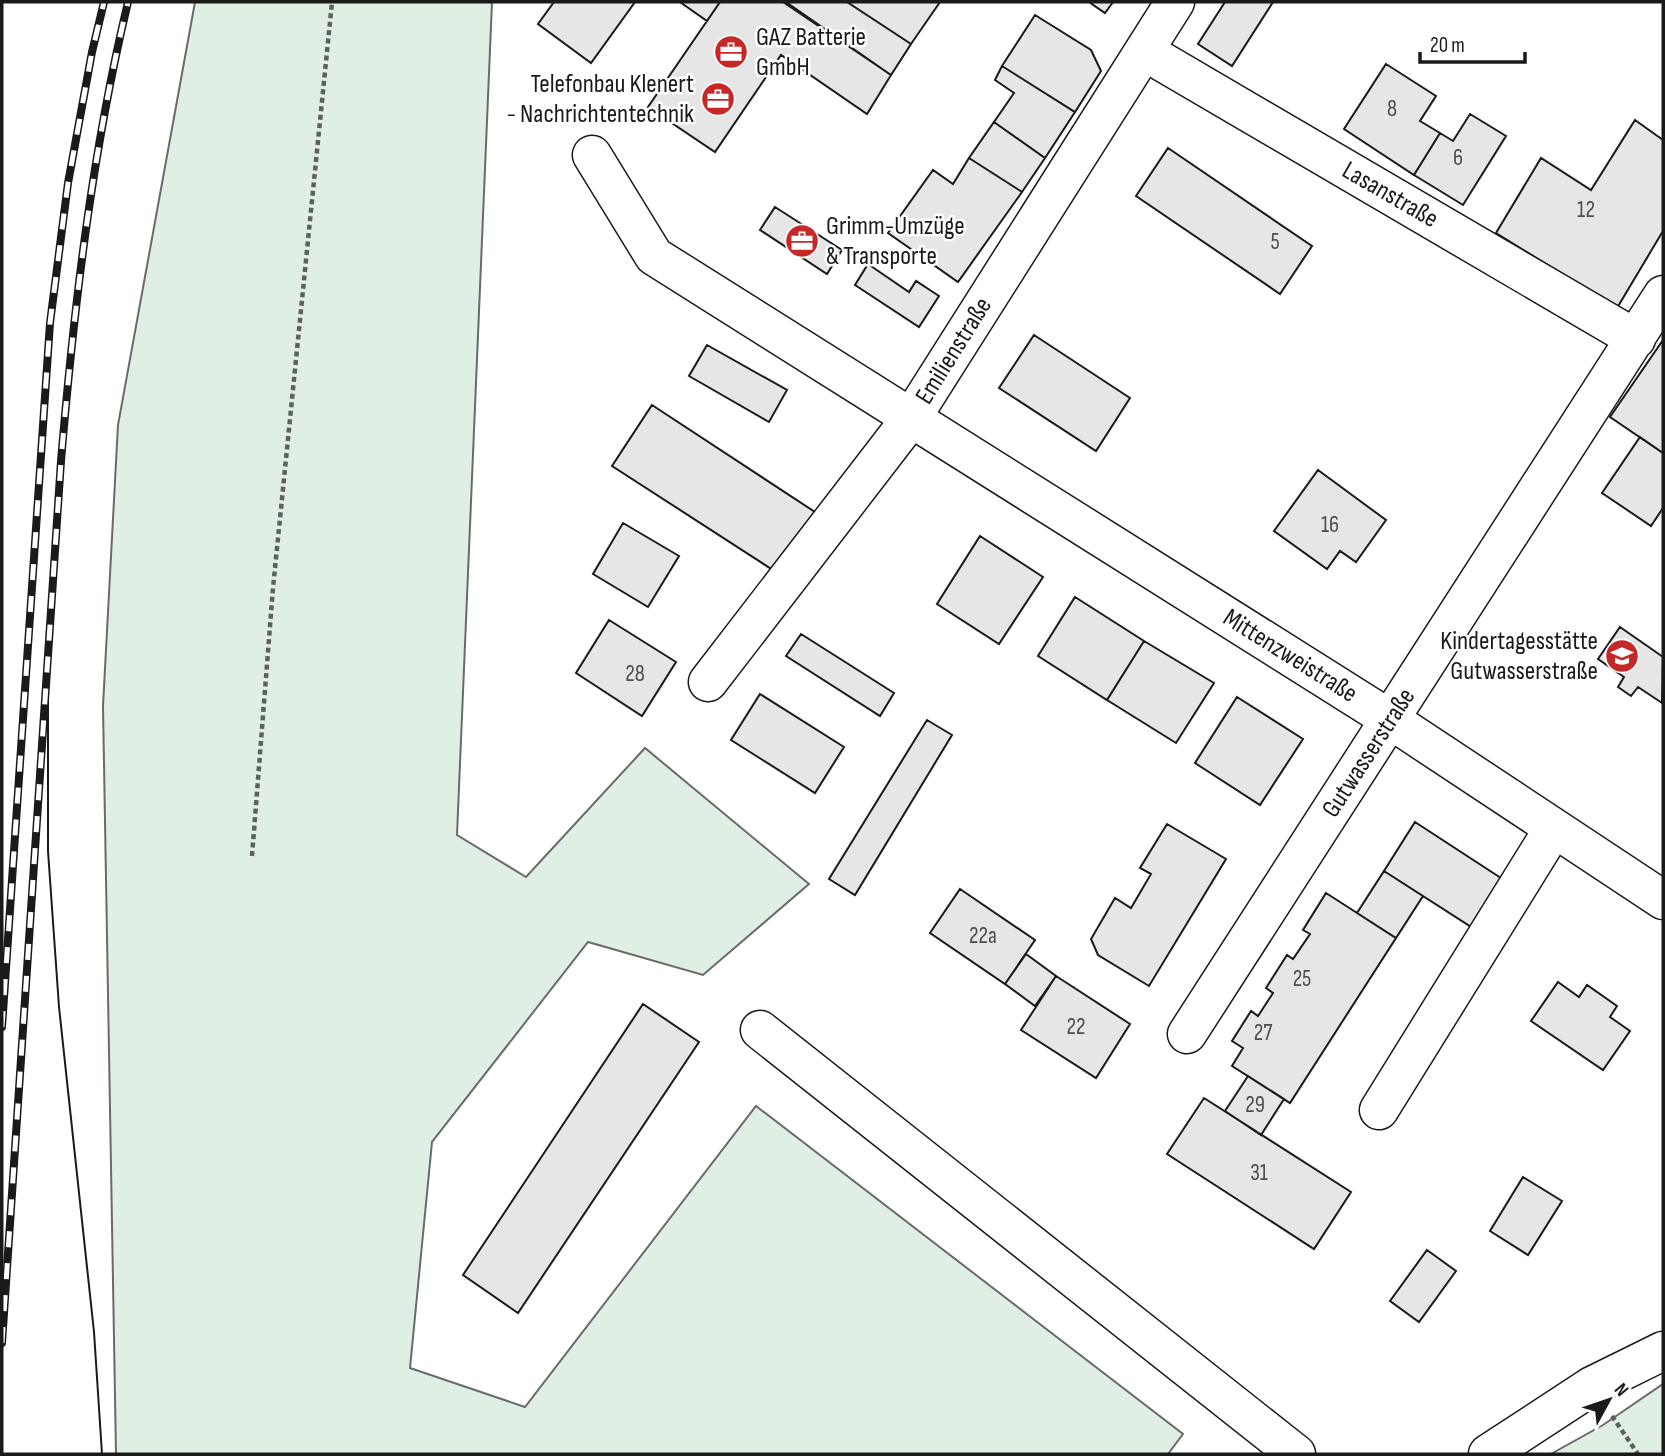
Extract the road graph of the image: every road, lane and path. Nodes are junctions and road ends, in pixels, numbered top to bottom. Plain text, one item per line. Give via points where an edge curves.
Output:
1 (332, 2) edge
2 (1175, 2) edge
3 (1144, 51) junction
4 (592, 155) dead end
5 (1663, 295) edge
6 (1636, 339) junction
7 (912, 417) junction
8 (708, 682) dead end
9 (1391, 720) junction
10 (1554, 828) junction
11 (252, 856) dead end
12 (1663, 900) edge
13 (760, 1030) dead end
14 (1187, 1034) dead end
15 (1379, 1110) dead end
16 (1663, 1351) edge
17 (1592, 1386) junction
18 (1296, 1454) edge
19 (1488, 1454) edge
20 (1638, 1454) edge

1 - 11 path via 273,588
2 - 3 street, Emilienstraße
3 - 6 street, Lasanstraße
3 - 7 street, Emilienstraße
4 - 7 street, Mittenzweistraße via 654,256
5 - 6 street, Gutwasserstraße
6 - 9 street, Gutwasserstraße
7 - 8 street, Emilienstraße
7 - 9 street, Mittenzweistraße
9 - 10 street, Mittenzweistraße
9 - 14 street, Gutwasserstraße
10 - 12 street, Mittenzweistraße
10 - 15 street
13 - 18 street
16 - 17 street
17 - 19 street
17 - 20 path

